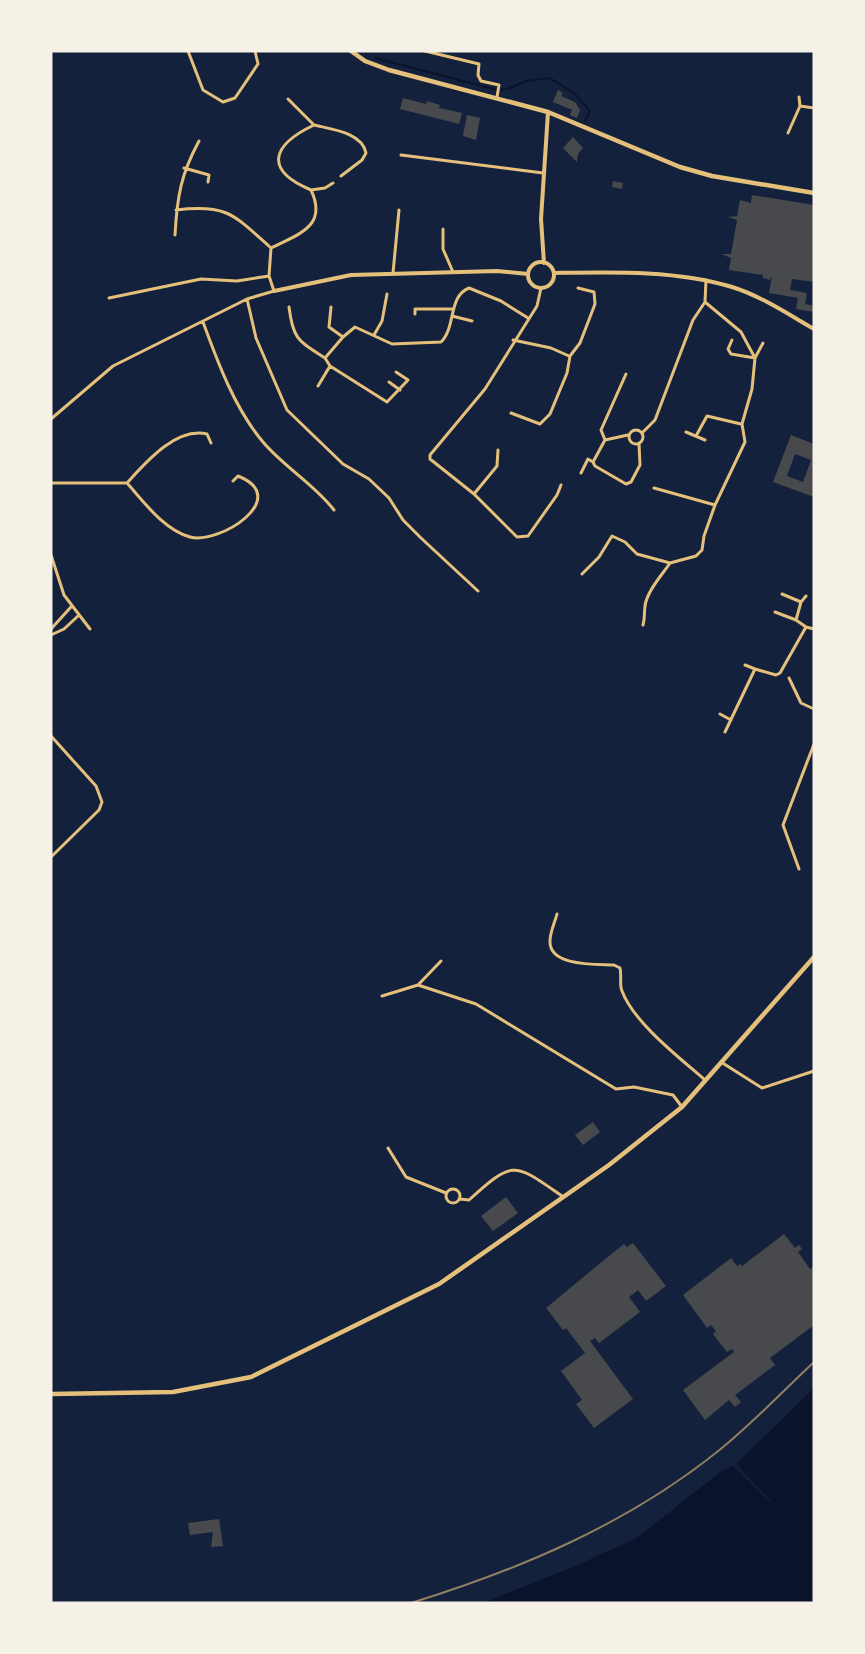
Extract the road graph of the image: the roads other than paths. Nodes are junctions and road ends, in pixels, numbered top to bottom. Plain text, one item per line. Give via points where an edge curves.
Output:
1 (188, 51) edge
2 (255, 51) edge
3 (351, 51) edge
4 (425, 51) edge
5 (498, 94) junction
6 (799, 97) dead end
7 (288, 99) dead end
8 (800, 106) junction
9 (814, 108) edge
10 (548, 112) junction
11 (314, 125) junction
12 (788, 133) dead end
13 (199, 141) dead end
14 (401, 155) dead end
15 (184, 168) junction
16 (543, 173) junction
17 (341, 176) dead end
18 (208, 182) dead end
19 (333, 183) dead end
20 (311, 190) junction
21 (814, 193) edge
22 (176, 210) junction
23 (399, 210) dead end
24 (444, 229) dead end
25 (175, 235) dead end
26 (271, 248) junction
27 (544, 263) junction
28 (453, 272) junction
29 (393, 273) junction
30 (554, 273) junction
31 (528, 274) junction
32 (269, 276) junction
33 (706, 280) junction
34 (541, 288) junction
35 (578, 288) dead end
36 (274, 291) junction
37 (387, 294) dead end
38 (109, 298) dead end
39 (247, 299) junction
40 (705, 302) junction
41 (289, 307) dead end
42 (331, 307) dead end
43 (454, 309) junction
44 (416, 314) dead end
45 (452, 316) junction
46 (528, 318) junction
47 (471, 321) dead end
48 (204, 322) junction
49 (814, 329) edge
50 (374, 335) junction
51 (343, 337) junction
52 (513, 340) junction
53 (732, 340) dead end
54 (763, 343) dead end
55 (570, 356) junction
56 (326, 358) junction
57 (755, 358) junction
58 (330, 366) junction
59 (396, 372) dead end
60 (626, 374) dead end
61 (389, 382) dead end
62 (318, 386) dead end
63 (400, 390) junction
64 (510, 413) dead end
65 (51, 419) edge
66 (742, 424) junction
67 (687, 432) dead end
68 (642, 433) junction
69 (628, 435) junction
70 (696, 436) junction
71 (605, 440) junction
72 (705, 440) dead end
73 (211, 443) dead end
74 (639, 443) junction
75 (498, 450) dead end
76 (593, 462) junction
77 (581, 473) dead end
78 (233, 481) dead end
79 (51, 483) edge
80 (127, 483) junction
81 (561, 485) dead end
82 (654, 488) dead end
83 (474, 494) junction
84 (715, 505) junction
85 (334, 510) dead end
86 (51, 555) edge
87 (670, 563) junction
88 (582, 574) dead end
89 (478, 591) dead end
90 (782, 594) dead end
91 (806, 596) dead end
92 (801, 602) junction
93 (71, 608) junction
94 (775, 612) dead end
95 (78, 616) junction
96 (796, 620) junction
97 (643, 625) dead end
98 (806, 627) junction
99 (814, 628) edge
100 (51, 629) edge
101 (90, 629) dead end
102 (51, 635) edge
103 (746, 665) dead end
104 (755, 669) junction
105 (789, 678) dead end
106 (814, 709) edge
107 (720, 714) dead end
108 (730, 720) junction
109 (725, 732) dead end
110 (51, 736) edge
111 (814, 744) edge
112 (51, 857) edge
113 (799, 869) dead end
114 (557, 914) dead end
115 (814, 957) edge
116 (441, 961) dead end
117 (418, 985) junction
118 (382, 996) dead end
119 (721, 1062) junction
120 (814, 1071) edge
121 (705, 1080) junction
122 (682, 1107) junction
123 (388, 1148) dead end
124 (446, 1193) junction
125 (564, 1197) junction
126 (460, 1199) junction
127 (51, 1394) edge

1 - 2 street via 203,90 224,102 235,98 258,64
3 - 5 main road via 389,70
4 - 5 street via 479,64 481,81 499,86
5 - 10 main road
6 - 8 street
7 - 11 street
8 - 9 street
8 - 12 street
10 - 16 street
10 - 21 main road via 680,167
11 - 17 street via 348,135 365,147 362,160
11 - 20 street via 287,145 278,161 286,177
13 - 15 street
14 - 16 street
15 - 18 street via 209,175
15 - 22 street
16 - 27 street
19 - 20 street
20 - 26 street via 317,203 316,218 301,233
22 - 25 street
22 - 26 street via 224,210
23 - 29 street
24 - 28 street via 443,249
26 - 32 street
27 - 30 street
27 - 31 street via 534,265
28 - 29 street
28 - 31 street
29 - 36 street via 336,277
30 - 33 street via 610,272
30 - 34 street via 551,283
31 - 34 street via 531,283
32 - 36 street
32 - 38 street via 237,281 201,279
33 - 40 street
33 - 49 street via 755,297
34 - 46 street via 537,306
35 - 55 street via 594,292 595,304 580,343
36 - 39 street
37 - 50 street via 382,321
39 - 48 street
39 - 89 street via 256,338 287,410 343,464 369,479 421,538
40 - 57 street via 741,332
40 - 68 street via 693,320 655,420
41 - 56 street via 296,339
42 - 51 street via 329,327
43 - 44 street via 415,309
43 - 45 street
43 - 46 street via 461,293 469,288
45 - 47 street
45 - 50 street via 441,342 392,344
46 - 52 street
48 - 65 street via 113,366
48 - 85 street via 246,419 264,443
50 - 51 street via 355,327
51 - 56 street
52 - 55 street
52 - 83 street via 486,389 430,455
53 - 57 street via 728,349 731,354
54 - 57 street
55 - 64 street via 546,422 534,424
56 - 58 street
57 - 66 street via 752,389
58 - 62 street
58 - 63 street via 387,402
59 - 63 street via 408,380
60 - 71 street via 601,430
61 - 63 street
66 - 70 street via 707,416
66 - 84 street via 745,442
67 - 70 street
68 - 69 street via 633,430
68 - 74 street
69 - 71 street
69 - 74 street via 632,443
70 - 72 street
71 - 76 street
73 - 80 street via 207,434 188,434 153,456
74 - 76 street via 640,465 627,484
75 - 83 street via 497,466
76 - 77 street via 588,459
78 - 80 street via 238,476 254,488 258,495 255,511 234,525 199,538 165,523
79 - 80 street
81 - 83 street via 528,536 522,538 512,533
82 - 84 street
84 - 87 street via 702,550 696,556
86 - 93 street
87 - 88 street via 637,554 612,536
87 - 97 street via 651,591
90 - 92 street
91 - 92 street
92 - 96 street
93 - 95 street
93 - 100 street
94 - 96 street
95 - 101 street
95 - 102 street
96 - 98 street
98 - 99 street
98 - 104 street via 780,673
103 - 104 street
104 - 108 street
105 - 106 street via 801,703
107 - 108 street
108 - 109 street
110 - 112 street via 96,786 102,802 99,810
111 - 113 street via 783,825
114 - 121 street via 552,950 570,962 614,964 620,968 621,988 637,1014
115 - 119 main road
116 - 117 street
117 - 118 street
117 - 122 street via 477,1004 616,1089 634,1087 673,1095
119 - 120 street via 762,1088
119 - 121 main road
121 - 122 main road
122 - 125 main road
123 - 124 street via 406,1177
124 - 126 street via 457,1190
124 - 126 street via 450,1203
125 - 126 street via 524,1170 512,1170 497,1174 469,1200
125 - 127 main road via 439,1284 251,1377 173,1392

